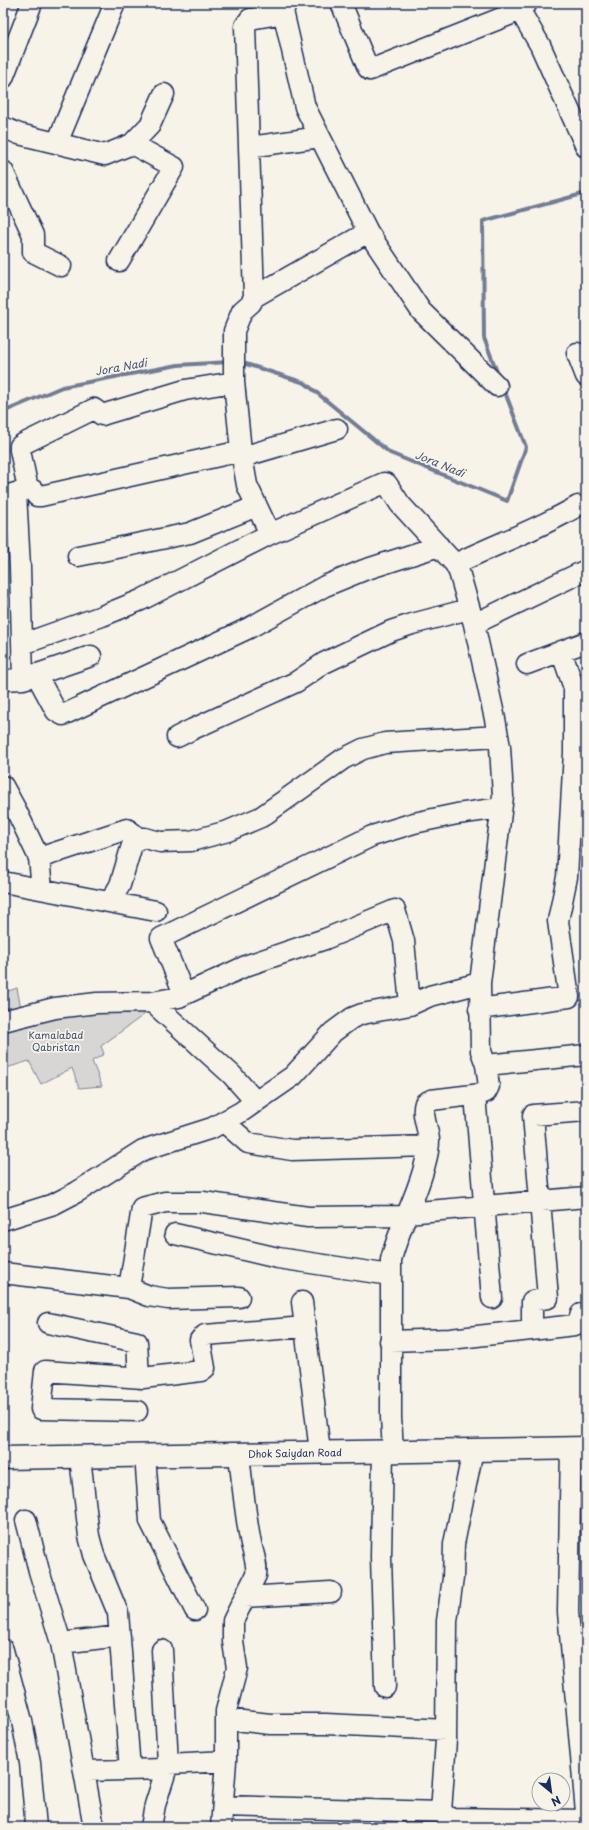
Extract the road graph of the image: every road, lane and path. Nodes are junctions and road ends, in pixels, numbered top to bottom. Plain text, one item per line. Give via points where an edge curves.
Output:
1 (32, 3) edge
2 (115, 3) edge
3 (342, 3) edge
4 (523, 6) edge
5 (284, 7) edge
6 (3, 78) edge
7 (164, 94) dead end
8 (3, 127) edge
9 (320, 137) junction
10 (57, 143) junction
11 (132, 144) junction
12 (249, 147) junction
13 (586, 147) edge
14 (3, 171) edge
15 (368, 232) junction
16 (119, 261) dead end
17 (61, 266) dead end
18 (254, 297) junction
19 (577, 353) dead end
20 (586, 376) edge
21 (234, 382) junction
22 (497, 386) dead end
23 (337, 429) dead end
24 (241, 454) junction
25 (16, 493) edge
26 (256, 506) junction
27 (578, 506) dead end
28 (270, 534) junction
29 (439, 546) junction
30 (78, 556) dead end
31 (455, 564) junction
32 (12, 570) edge
33 (586, 570) edge
34 (472, 616) junction
35 (586, 642) edge
36 (23, 644) junction
37 (561, 651) junction
38 (91, 656) dead end
39 (527, 664) dead end
40 (30, 677) junction
41 (3, 680) edge
42 (498, 736) junction
43 (177, 737) dead end
44 (580, 751) edge
45 (3, 786) edge
46 (501, 808) junction
47 (139, 838) junction
48 (39, 858) junction
49 (3, 882) edge
50 (42, 889) junction
51 (110, 902) junction
52 (156, 911) dead end
53 (480, 983) junction
54 (184, 994) junction
55 (578, 996) edge
56 (152, 1002) junction
57 (410, 1005) junction
58 (479, 1009) junction
59 (3, 1021) edge
60 (586, 1055) edge
61 (486, 1065) junction
62 (475, 1095) junction
63 (256, 1102) junction
64 (586, 1111) edge
65 (224, 1122) junction
66 (428, 1146) junction
67 (586, 1197) edge
68 (539, 1200) junction
69 (483, 1206) junction
70 (406, 1215) junction
71 (3, 1220) edge
72 (175, 1234) dead end
73 (3, 1273) edge
74 (390, 1275) junction
75 (129, 1288) junction
76 (238, 1298) dead end
77 (492, 1298) dead end
78 (302, 1302) dead end
79 (586, 1314) edge
80 (48, 1323) dead end
81 (305, 1326) junction
82 (532, 1330) junction
83 (390, 1341) junction
84 (139, 1378) junction
85 (137, 1411) dead end
86 (578, 1448) edge
87 (473, 1450) junction
88 (388, 1451) junction
89 (320, 1452) junction
90 (239, 1454) junction
91 (146, 1456) junction
92 (80, 1457) junction
93 (3, 1458) edge
94 (26, 1520) dead end
95 (331, 1592) dead end
96 (245, 1596) junction
97 (195, 1610) dead end
98 (120, 1636) junction
99 (61, 1643) junction
100 (3, 1650) edge
101 (162, 1650) dead end
102 (384, 1687) dead end
103 (226, 1720) junction
104 (446, 1730) junction
105 (226, 1761) junction
106 (167, 1767) junction
107 (130, 1770) junction
108 (85, 1771) junction
109 (223, 1806) junction
110 (441, 1812) junction
111 (586, 1812) edge
112 (586, 1820) edge
113 (36, 1827) edge
114 (94, 1827) edge
115 (151, 1827) edge
116 (221, 1827) edge

1 - 6 street
2 - 10 street
3 - 4 street via 355,40 370,70 509,15
4 - 13 street
5 - 9 street via 301,95
5 - 12 street via 280,14 250,19 245,26
7 - 11 street via 150,125
8 - 10 street via 19,134
9 - 12 street
9 - 15 street
10 - 11 street via 105,155
11 - 16 street via 174,167
12 - 18 street
14 - 17 street via 34,235 33,252
15 - 18 street
15 - 22 street via 421,311
18 - 21 street via 242,312 234,331
19 - 20 street
21 - 24 street
21 - 25 street via 185,390 102,415 94,408 23,444 20,446
23 - 24 street
24 - 25 street via 41,496 37,496 33,490
24 - 26 street via 248,489
25 - 32 street
26 - 28 street
26 - 30 street via 190,533
27 - 31 street via 551,522 500,542
28 - 29 street via 384,483
28 - 36 street via 141,600
29 - 31 street
29 - 40 street via 364,570 325,586 249,628 63,715 56,711
31 - 34 street
32 - 36 street
33 - 34 street
34 - 42 street
34 - 43 street via 412,624 391,631 324,663 296,682
35 - 37 street
36 - 40 street
37 - 39 street
37 - 44 street via 574,688
38 - 40 street
40 - 41 street
42 - 46 street via 503,796
42 - 47 street via 385,743 363,749 343,759 261,817 191,842 160,842
44 - 55 street via 567,877 558,922
45 - 48 street
46 - 53 street
46 - 54 street via 414,823 372,836 161,938
47 - 48 street via 127,829
47 - 51 street via 132,845 120,885
48 - 50 street
49 - 50 street
50 - 51 street
51 - 52 street
53 - 57 street via 430,996
53 - 58 street
54 - 56 street
54 - 57 street via 248,965 325,939 395,910 404,941
55 - 58 street
56 - 59 street via 97,1003 55,1008
56 - 63 street via 232,1075
57 - 63 street via 352,1018 333,1032 293,1076
58 - 61 street via 481,1051
60 - 61 street
61 - 62 street via 489,1086 486,1092
62 - 66 street via 431,1100 425,1103 423,1109
62 - 69 street
63 - 65 street
64 - 68 street via 534,1115
65 - 66 street via 248,1143 292,1150
65 - 71 street via 143,1150 54,1204
66 - 70 street via 419,1185
67 - 68 street
68 - 69 street
68 - 82 street via 548,1298 532,1301
69 - 70 street
69 - 77 street
70 - 74 street via 396,1241
70 - 75 street via 308,1217 203,1202 165,1202 142,1208
72 - 74 street via 278,1258
73 - 75 street
74 - 83 street
75 - 76 street via 168,1299
78 - 81 street
79 - 82 street via 581,1314 575,1325
80 - 84 street via 137,1342
81 - 84 street via 205,1335 200,1340 204,1370
81 - 89 street
82 - 83 street via 450,1339
83 - 88 street via 391,1417
84 - 85 street via 44,1371 41,1409
86 - 87 main road, Dhok Saiydan Road
86 - 111 street via 568,1612
87 - 88 main road, Dhok Saiydan Road
87 - 104 street via 454,1544 453,1578 447,1622
88 - 89 main road, Dhok Saiydan Road
88 - 102 street via 381,1557
89 - 90 main road, Dhok Saiydan Road
90 - 91 main road, Dhok Saiydan Road
90 - 96 street via 248,1525 257,1568
91 - 92 main road, Dhok Saiydan Road
91 - 97 street via 150,1521
92 - 93 main road, Dhok Saiydan Road
92 - 98 street via 89,1536 94,1555 118,1613
94 - 99 street
95 - 96 street
96 - 103 street via 233,1622 237,1668 229,1692
98 - 99 street
98 - 107 street
99 - 108 street
100 - 113 street via 30,1763
101 - 106 street
103 - 104 street
103 - 105 street
104 - 110 street
105 - 106 street
105 - 109 street
106 - 107 street
106 - 115 street
107 - 108 street
108 - 114 street
109 - 110 street
109 - 116 street
110 - 112 street via 450,1818

